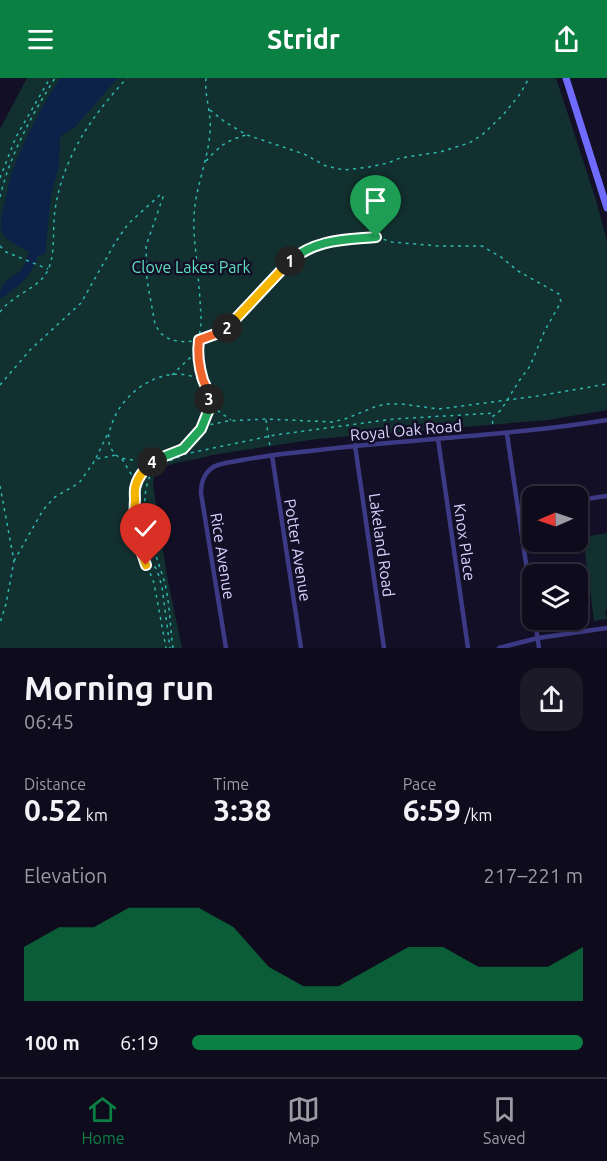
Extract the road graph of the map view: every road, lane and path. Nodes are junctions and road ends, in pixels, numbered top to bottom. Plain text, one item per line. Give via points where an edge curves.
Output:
1 (50, 78) edge
2 (55, 78) edge
3 (127, 78) edge
4 (206, 78) edge
5 (529, 78) edge
6 (566, 78) edge
7 (209, 109) junction
8 (247, 135) junction
9 (205, 162) junction
10 (0, 178) edge
11 (0, 197) edge
12 (607, 206) edge
13 (0, 246) edge
14 (48, 270) junction
15 (0, 312) edge
16 (199, 340) junction
17 (198, 351) junction
18 (172, 375) junction
19 (205, 383) junction
20 (607, 384) edge
21 (0, 385) edge
22 (209, 394) junction
23 (507, 400) junction
24 (496, 413) junction
25 (266, 419) junction
26 (607, 420) edge
27 (233, 421) junction
28 (202, 426) junction
29 (493, 426) dead end
30 (507, 434) junction
31 (108, 435) junction
32 (269, 436) junction
33 (438, 439) junction
34 (355, 445) junction
35 (270, 447) dead end
36 (116, 455) junction
37 (272, 455) junction
38 (96, 459) junction
39 (122, 459) junction
40 (155, 460) junction
41 (154, 468) junction
42 (146, 469) junction
43 (209, 470) joint
44 (0, 486) edge
45 (135, 486) junction
46 (607, 496) edge
47 (588, 499) edge
48 (518, 508) junction
49 (522, 508) edge
50 (14, 561) junction
51 (526, 564) edge
52 (146, 565) junction
53 (0, 623) edge
54 (607, 628) edge
55 (537, 630) edge
56 (538, 638) junction
57 (166, 648) edge
58 (172, 648) edge
59 (226, 648) edge
60 (301, 648) edge
61 (384, 648) edge
62 (468, 648) edge
63 (499, 648) edge
64 (539, 648) edge

1 - 10 path via 16,137
2 - 11 path via 18,145
3 - 14 path via 85,129 63,174
4 - 7 path
5 - 8 path via 520,94 483,135 440,152 400,158 388,164 344,170
6 - 12 main road
7 - 8 path
7 - 9 path via 211,131
8 - 9 path via 218,148
9 - 16 path via 194,217
13 - 14 path
14 - 15 path via 39,282 6,303
16 - 17 path
16 - 21 path via 171,340 155,324 148,295 146,256 148,237 163,197 160,194 128,224 81,303 30,350
16 - 23 path via 221,332 291,259 321,243 376,237 439,246 482,246 518,272 559,294 561,302 530,366
17 - 18 path
17 - 19 path
18 - 19 path
18 - 31 path via 149,382 129,396
19 - 22 path
20 - 23 path
22 - 27 path via 214,408
22 - 28 path via 209,409
23 - 24 path
23 - 25 path via 439,409 389,404 332,422
24 - 29 path
24 - 32 path via 394,419
25 - 27 path
25 - 32 path
26 - 30 street, Royal Oak Road
27 - 28 path
28 - 40 path via 183,449
30 - 33 street, Royal Oak Road
30 - 48 street
31 - 36 path
31 - 38 path
32 - 35 path
32 - 41 path via 185,454
33 - 34 street, Royal Oak Road
33 - 62 street, Knox Place
34 - 37 street, Royal Oak Road
34 - 61 street, Lakeland Road
36 - 38 path
36 - 39 path
37 - 43 street, Royal Oak Road via 217,465
37 - 60 street, Potter Avenue
38 - 50 path via 79,483 43,510
39 - 40 path
39 - 45 path
40 - 42 path
41 - 42 path
41 - 58 path via 145,506 165,586
42 - 45 path
43 - 59 street, Rice Avenue via 201,493
44 - 50 path
45 - 52 path via 135,527
46 - 47 street
48 - 49 street
48 - 51 street
50 - 53 path
52 - 57 path via 154,583
52 - 58 path via 155,567 160,580
54 - 56 street
55 - 56 street
56 - 63 street
56 - 64 street

